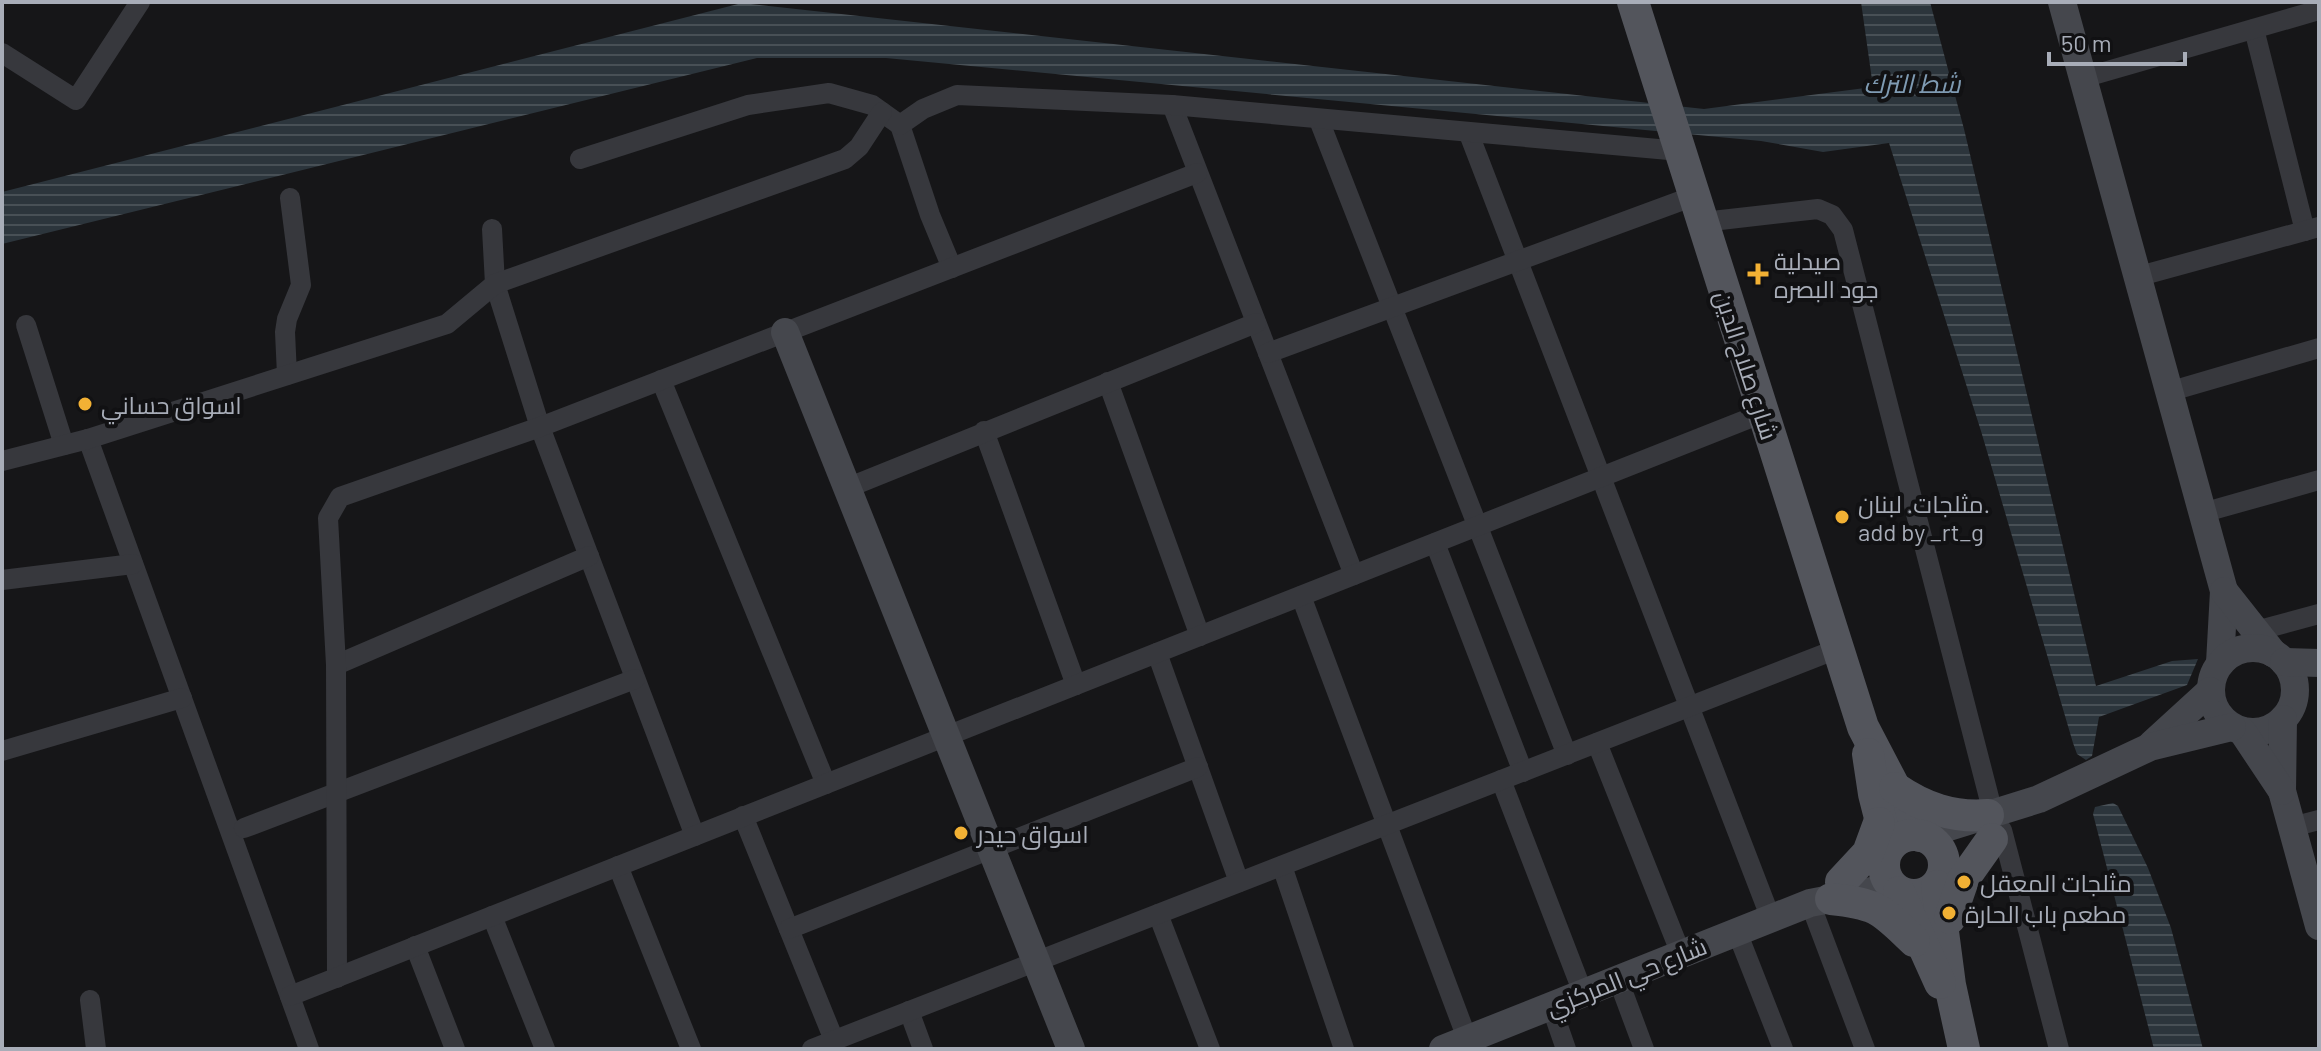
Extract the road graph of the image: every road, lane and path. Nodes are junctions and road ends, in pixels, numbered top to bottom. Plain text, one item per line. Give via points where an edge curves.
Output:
1 (140, 2) edge
2 (1633, 2) edge
3 (2062, 2) edge
4 (2319, 10) edge
5 (2254, 29) junction
6 (2, 53) edge
7 (2083, 78) junction
8 (1172, 105) junction
9 (882, 112) junction
10 (1319, 120) junction
11 (900, 125) junction
12 (1469, 134) junction
13 (1680, 151) junction
14 (580, 159) dead end
15 (1197, 173) junction
16 (290, 198) dead end
17 (1698, 209) junction
18 (492, 229) dead end
19 (2312, 229) edge
20 (1518, 261) junction
21 (952, 268) junction
22 (2136, 277) junction
23 (495, 284) junction
24 (1392, 308) junction
25 (1256, 323) junction
26 (26, 325) dead end
27 (785, 332) junction
28 (2319, 348) edge
29 (1268, 353) junction
30 (287, 375) junction
31 (661, 380) junction
32 (1108, 382) junction
33 (2168, 392) junction
34 (1763, 413) junction
35 (540, 427) junction
36 (984, 431) junction
37 (88, 439) junction
38 (64, 445) junction
39 (2, 461) edge
40 (1601, 477) junction
41 (2319, 480) edge
42 (847, 488) junction
43 (2202, 513) junction
44 (1477, 526) junction
45 (1435, 543) junction
46 (589, 556) junction
47 (133, 564) junction
48 (1354, 575) junction
49 (2, 580) edge
50 (2224, 591) junction
51 (1301, 596) junction
52 (2319, 614) edge
53 (1200, 636) junction
54 (1837, 649) junction
55 (2271, 649) junction
56 (1157, 653) junction
57 (2220, 663) junction
58 (2319, 663) edge
59 (336, 665) junction
60 (635, 679) junction
61 (1076, 685) junction
62 (2319, 689) edge
63 (2210, 691) junction
64 (182, 698) junction
65 (1689, 707) junction
66 (2288, 711) junction
67 (2237, 729) junction
68 (946, 736) junction
69 (1597, 743) junction
70 (2150, 747) junction
71 (2, 751) edge
72 (1567, 755) junction
73 (1198, 767) junction
74 (1523, 772) junction
75 (1501, 780) junction
76 (826, 784) junction
77 (2282, 791) junction
78 (337, 794) junction
79 (1888, 802) junction
80 (743, 816) junction
81 (1388, 824) junction
82 (1994, 824) junction
83 (2306, 824) edge
84 (244, 828) dead end
85 (695, 836) junction
86 (1920, 836) junction
87 (991, 849) junction
88 (618, 866) junction
89 (1282, 866) junction
90 (1891, 872) junction
91 (1239, 882) junction
92 (1938, 885) junction
93 (1827, 895) junction
94 (1158, 914) junction
95 (492, 916) junction
96 (1771, 919) junction
97 (2319, 926) edge
98 (789, 929) junction
99 (1737, 932) junction
100 (415, 946) junction
101 (1935, 950) junction
102 (1681, 954) junction
103 (1036, 962) junction
104 (337, 978) junction
105 (1618, 979) junction
106 (1583, 993) junction
107 (290, 996) junction
108 (90, 1000) dead end
109 (1551, 1006) junction
110 (909, 1011) junction
111 (1960, 1034) edge
112 (834, 1040) junction
113 (1460, 1046) edge
114 (96, 1049) edge
115 (309, 1049) edge
116 (455, 1049) edge
117 (545, 1049) edge
118 (691, 1049) edge
119 (812, 1049) edge
120 (923, 1049) edge
121 (1071, 1049) edge
122 (1210, 1049) edge
123 (1344, 1049) edge
124 (1566, 1049) edge
125 (1644, 1049) edge
126 (1783, 1049) edge
127 (1865, 1049) edge
128 (2059, 1049) edge

1 - 6 street via 76,100
2 - 13 main road, شارع صلاح الدين
3 - 7 street
4 - 5 street
5 - 7 street
5 - 19 street
7 - 22 street
8 - 10 street
8 - 11 street via 957,95
8 - 15 street
9 - 11 street
9 - 14 street via 829,93 748,105
9 - 23 street via 845,159
10 - 12 street
10 - 24 street
11 - 21 street
12 - 13 street
12 - 20 street
13 - 17 main road, شارع صلاح الدين
15 - 21 street
15 - 25 street
16 - 30 street via 301,285 287,319
17 - 20 street
17 - 34 main road, شارع صلاح الدين
17 - 82 street via 1818,209 1832,215 1843,230
18 - 23 street
19 - 22 street
20 - 24 street
20 - 40 street
21 - 27 street
22 - 33 street
23 - 30 street via 447,324
23 - 35 street
24 - 29 street
24 - 44 street
25 - 29 street
25 - 32 street
26 - 38 street
27 - 31 street
27 - 42 street
28 - 33 street
29 - 48 street
30 - 37 street
31 - 35 street
31 - 76 street
32 - 36 street
32 - 53 street
33 - 43 street
34 - 40 street
34 - 54 main road, شارع صلاح الدين
35 - 46 street
35 - 59 street via 340,497 328,518
36 - 42 street
36 - 61 street
37 - 38 street
37 - 47 street
38 - 39 street
40 - 44 street
40 - 65 street
41 - 43 street
42 - 68 street
43 - 50 street
44 - 45 street
44 - 72 street
45 - 48 street
45 - 74 street
46 - 59 street
46 - 60 street
47 - 49 street
47 - 64 street
48 - 51 street
50 - 55 street
50 - 57 street
51 - 53 street
51 - 81 street
52 - 55 street
53 - 56 street
54 - 65 street
54 - 79 main road, شارع صلاح الدين
55 - 57 street via 2244,648
55 - 58 street
55 - 66 street via 2292,675 2295,689
56 - 61 street
56 - 73 street
57 - 63 street
59 - 78 street
60 - 78 street
60 - 85 street
61 - 68 street
62 - 66 street
63 - 67 street via 2216,712
63 - 70 street
64 - 71 street
64 - 107 street
65 - 69 street
65 - 96 street
66 - 67 street via 2264,730
66 - 77 street
67 - 70 street
67 - 77 street
68 - 76 street
68 - 87 street
69 - 72 street
69 - 102 street
70 - 82 street
72 - 74 street
73 - 87 street
73 - 91 street
74 - 75 street
75 - 81 street
75 - 106 street
76 - 80 street
77 - 83 street
78 - 84 street
78 - 104 street
79 - 82 main road via 1913,800
79 - 86 main road, شارع صلاح الدين
79 - 90 main road, شارع صلاح الدين
79 - 93 main road via 1868,853
80 - 85 street
80 - 98 street
81 - 89 street
81 - 113 street
82 - 86 street
82 - 92 street
82 - 101 main road
82 - 128 street
83 - 97 street
85 - 88 street
86 - 90 main road via 1902,837
86 - 92 main road via 1941,851 1944,868
87 - 98 street
87 - 103 street
88 - 95 street
88 - 118 street
89 - 91 street
89 - 123 street
90 - 92 main road via 1906,895 1923,895
90 - 93 street, شارع حي المركزي
90 - 101 main road, شارع صلاح الدين
91 - 94 street
92 - 101 main road, شارع صلاح الدين
93 - 96 street, شارع حي المركزي
93 - 101 main road via 1878,909
93 - 127 street
94 - 103 street
94 - 122 street
95 - 100 street
95 - 117 street
96 - 99 street, شارع حي المركزي
98 - 112 street
99 - 102 street, شارع حي المركزي
99 - 126 street
100 - 104 street
100 - 116 street
101 - 111 main road, شارع صلاح الدين
102 - 105 street, شارع حي المركزي
103 - 110 street
103 - 121 street
104 - 107 street
105 - 106 street, شارع حي المركزي
105 - 125 street
106 - 109 street, شارع حي المركزي
107 - 115 street
108 - 114 street
109 - 113 street, شارع حي المركزي
109 - 124 street
110 - 112 street
110 - 120 street
112 - 119 street

